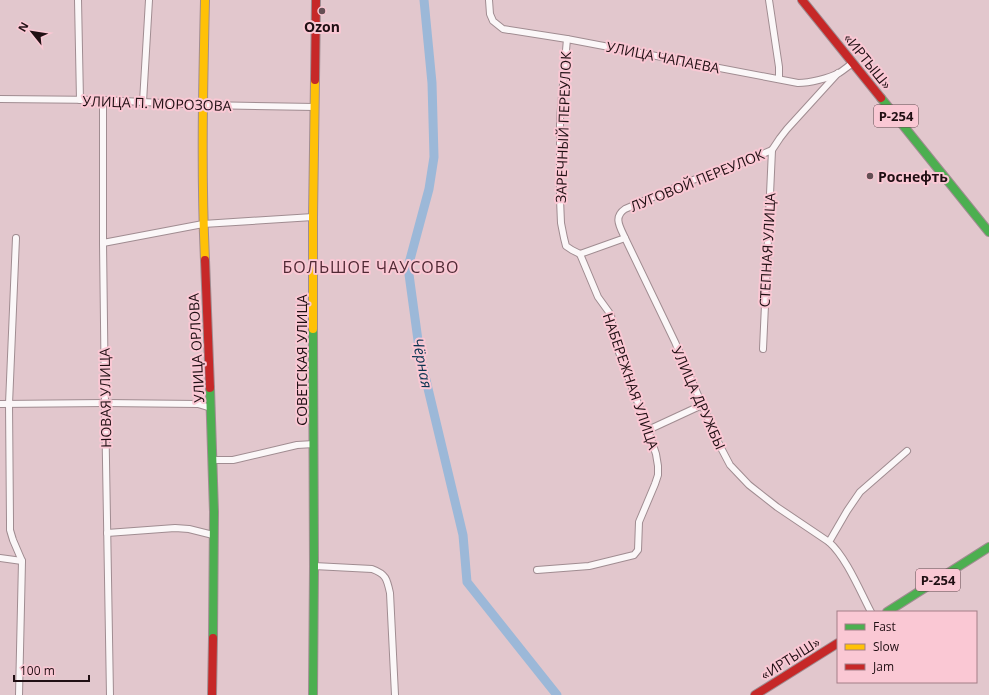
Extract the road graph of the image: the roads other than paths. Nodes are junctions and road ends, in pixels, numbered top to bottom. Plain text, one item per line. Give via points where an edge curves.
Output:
1 (78, 0) edge
2 (149, 0) edge
3 (205, 0) edge
4 (316, 0) edge
5 (488, 0) edge
6 (769, 0) edge
7 (802, 0) edge
8 (567, 39) junction
9 (853, 63) junction
10 (838, 73) junction
11 (779, 79) junction
12 (0, 99) edge
13 (80, 100) junction
14 (103, 100) junction
15 (143, 102) junction
16 (204, 105) junction
17 (315, 107) junction
18 (772, 150) junction
19 (619, 216) joint
20 (313, 217) junction
21 (203, 224) junction
22 (989, 232) edge
23 (16, 238) dead end
24 (625, 238) junction
25 (103, 243) junction
26 (580, 254) junction
27 (763, 349) dead end
28 (105, 403) junction
29 (0, 404) edge
30 (9, 404) junction
31 (702, 405) junction
32 (211, 408) junction
33 (648, 430) junction
34 (314, 444) junction
35 (907, 451) dead end
36 (213, 460) junction
37 (108, 533) junction
38 (213, 535) junction
39 (829, 542) junction
40 (989, 547) edge
41 (0, 558) edge
42 (22, 561) junction
43 (314, 566) junction
44 (537, 570) dead end
45 (870, 611) edge
46 (889, 611) edge
47 (837, 644) edge
48 (19, 695) edge
49 (110, 695) edge
50 (212, 695) edge
51 (312, 695) edge
52 (394, 695) edge
53 (755, 695) edge

1 - 13 street
2 - 15 street
3 - 16 main road, УЛИЦА ОРЛОВА
4 - 17 main road, СОВЕТСКАЯ УЛИЦА
5 - 8 street, УЛИЦА ЧАПАЕВА via 492,21 502,29
6 - 11 street
7 - 9 main road, «ИРТЫШ» / Р-254
8 - 11 street, УЛИЦА ЧАПАЕВА
8 - 26 street, ЗАРЕЧНЫЙ ПЕРЕУЛОК via 560,119 561,223 566,246
9 - 10 street, УЛИЦА ЧАПАЕВА
9 - 22 main road, «ИРТЫШ» / Р-254
10 - 11 street, УЛИЦА ЧАПАЕВА via 807,83
10 - 18 street, ЛУГОВОЙ ПЕРЕУЛОК via 787,129
12 - 13 street, УЛИЦА П. МОРОЗОВА
13 - 14 street, УЛИЦА П. МОРОЗОВА
14 - 15 street, УЛИЦА П. МОРОЗОВА
14 - 25 street, НОВАЯ УЛИЦА
15 - 16 street, УЛИЦА П. МОРОЗОВА
16 - 17 street, УЛИЦА П. МОРОЗОВА
16 - 21 main road, УЛИЦА ОРЛОВА
17 - 20 main road, СОВЕТСКАЯ УЛИЦА
18 - 19 street, ЛУГОВОЙ ПЕРЕУЛОК via 626,208
18 - 27 street, СТЕПНАЯ УЛИЦА
19 - 24 street, УЛИЦА ДРУЖБЫ via 618,220
20 - 21 street
20 - 34 main road, СОВЕТСКАЯ УЛИЦА
21 - 25 street
21 - 32 main road, УЛИЦА ОРЛОВА
23 - 30 street
24 - 26 street
24 - 31 street, УЛИЦА ДРУЖБЫ
25 - 28 street, НОВАЯ УЛИЦА
26 - 33 street, НАБЕРЕЖНАЯ УЛИЦА via 598,297 611,315 614,339
28 - 30 street
28 - 32 street via 198,404
28 - 37 street, НОВАЯ УЛИЦА
29 - 30 street
30 - 42 street via 10,530
31 - 33 street
31 - 39 street, УЛИЦА ДРУЖБЫ via 725,457 737,473 777,507
32 - 36 main road, УЛИЦА ОРЛОВА
33 - 44 street, НАБЕРЕЖНАЯ УЛИЦА via 656,454 658,475 639,522 638,550 634,555 589,566
34 - 36 street via 297,445 233,460
34 - 43 main road, СОВЕТСКАЯ УЛИЦА
35 - 39 street via 860,492
36 - 38 main road, УЛИЦА ОРЛОВА
37 - 38 street via 175,528
37 - 49 street, НОВАЯ УЛИЦА
38 - 50 main road, УЛИЦА ОРЛОВА
39 - 45 street, УЛИЦА ДРУЖБЫ via 838,551
40 - 46 main road, Р-254
41 - 42 street
42 - 48 street
43 - 51 main road, СОВЕТСКАЯ УЛИЦА
43 - 52 street via 372,569 381,572 386,579 390,593
47 - 53 main road, «ИРТЫШ»

